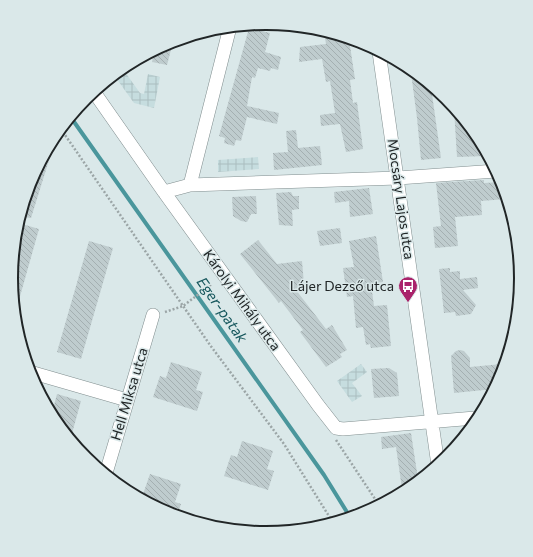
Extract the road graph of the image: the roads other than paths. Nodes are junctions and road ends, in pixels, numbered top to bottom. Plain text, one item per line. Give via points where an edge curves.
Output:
1 (228, 33) edge
2 (380, 58) edge
3 (98, 97) edge
4 (490, 171) edge
5 (398, 178) junction
6 (190, 185) junction
7 (164, 192) junction
8 (153, 315) road end
9 (38, 376) edge
10 (127, 400) junction
11 (472, 418) edge
12 (432, 422) junction
13 (437, 458) edge
14 (107, 469) edge

1 - 6 street
2 - 5 street, Mocsáry Lajos utca
3 - 7 street, Károlyi Mihály utca
4 - 5 street
5 - 6 street
5 - 12 street, Mocsáry Lajos utca
6 - 7 street
7 - 12 street, Károlyi Mihály utca via 336,428
8 - 10 street, Hell Miksa utca
9 - 10 street
10 - 14 street, Hell Miksa utca
11 - 12 street
12 - 13 street, Mocsáry Lajos utca

